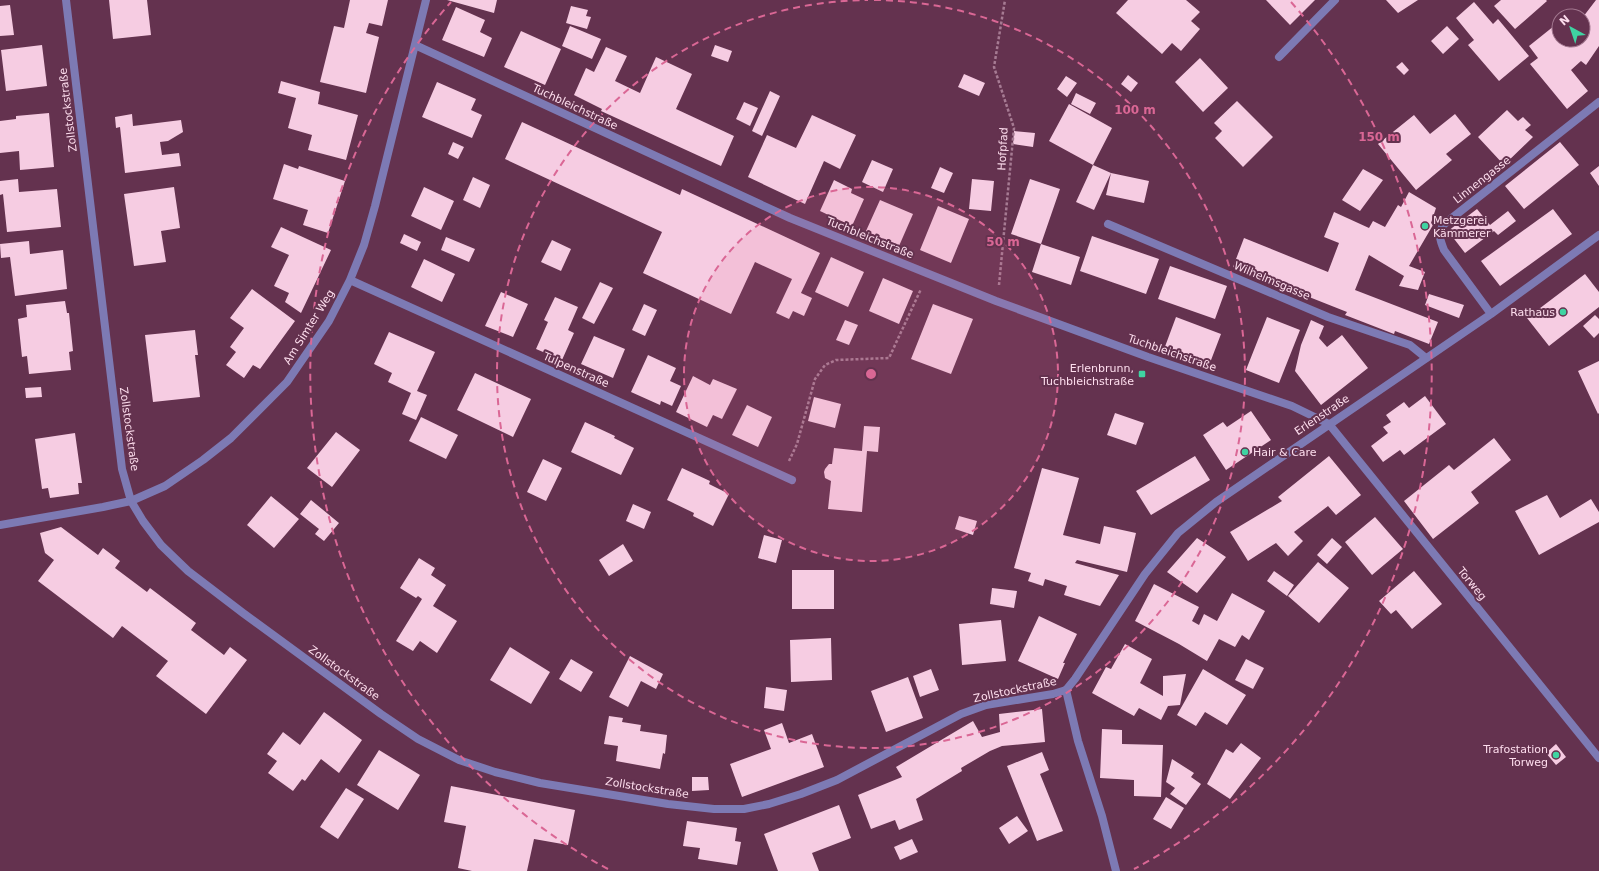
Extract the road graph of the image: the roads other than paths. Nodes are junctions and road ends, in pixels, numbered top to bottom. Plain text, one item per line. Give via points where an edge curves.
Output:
1 (66, 0) edge
2 (426, 0) edge
3 (1335, 0) edge
4 (415, 45) junction
5 (1279, 57) dead end
6 (1599, 102) edge
7 (1108, 224) dead end
8 (1599, 235) edge
9 (350, 280) junction
10 (1491, 314) junction
11 (1426, 358) junction
12 (1328, 424) junction
13 (792, 480) dead end
14 (131, 500) junction
15 (0, 525) edge
16 (1066, 690) junction
17 (1599, 758) edge
18 (1116, 871) edge

1 - 14 street, Zollstockstraße via 122,469
2 - 4 street, Am Simter Weg
3 - 5 street
4 - 9 street, Am Simter Weg via 375,206 364,245
4 - 12 street, Tuchbleichstraße via 790,218 996,301 1292,406
6 - 10 street, Linnengasse via 1443,225 1439,233 1444,250
7 - 11 street, Wilhelmsgasse via 1328,317 1410,345
8 - 10 street, Erlenstraße
9 - 13 street, Tulpenstraße
9 - 14 street, Am Simter Weg via 329,321 307,354 287,382 254,416 203,460 165,486
10 - 11 street, Erlenstraße
11 - 12 street, Erlenstraße
12 - 16 street, Erlenstraße via 1216,502 1178,533 1145,574
12 - 17 street, Torweg
14 - 15 street, Am Simter Weg
14 - 16 street, Zollstockstraße via 161,545 188,571 381,714 418,739 460,760 540,783 668,804 744,809 769,804 837,780 961,714 986,706
16 - 18 street via 1078,741

